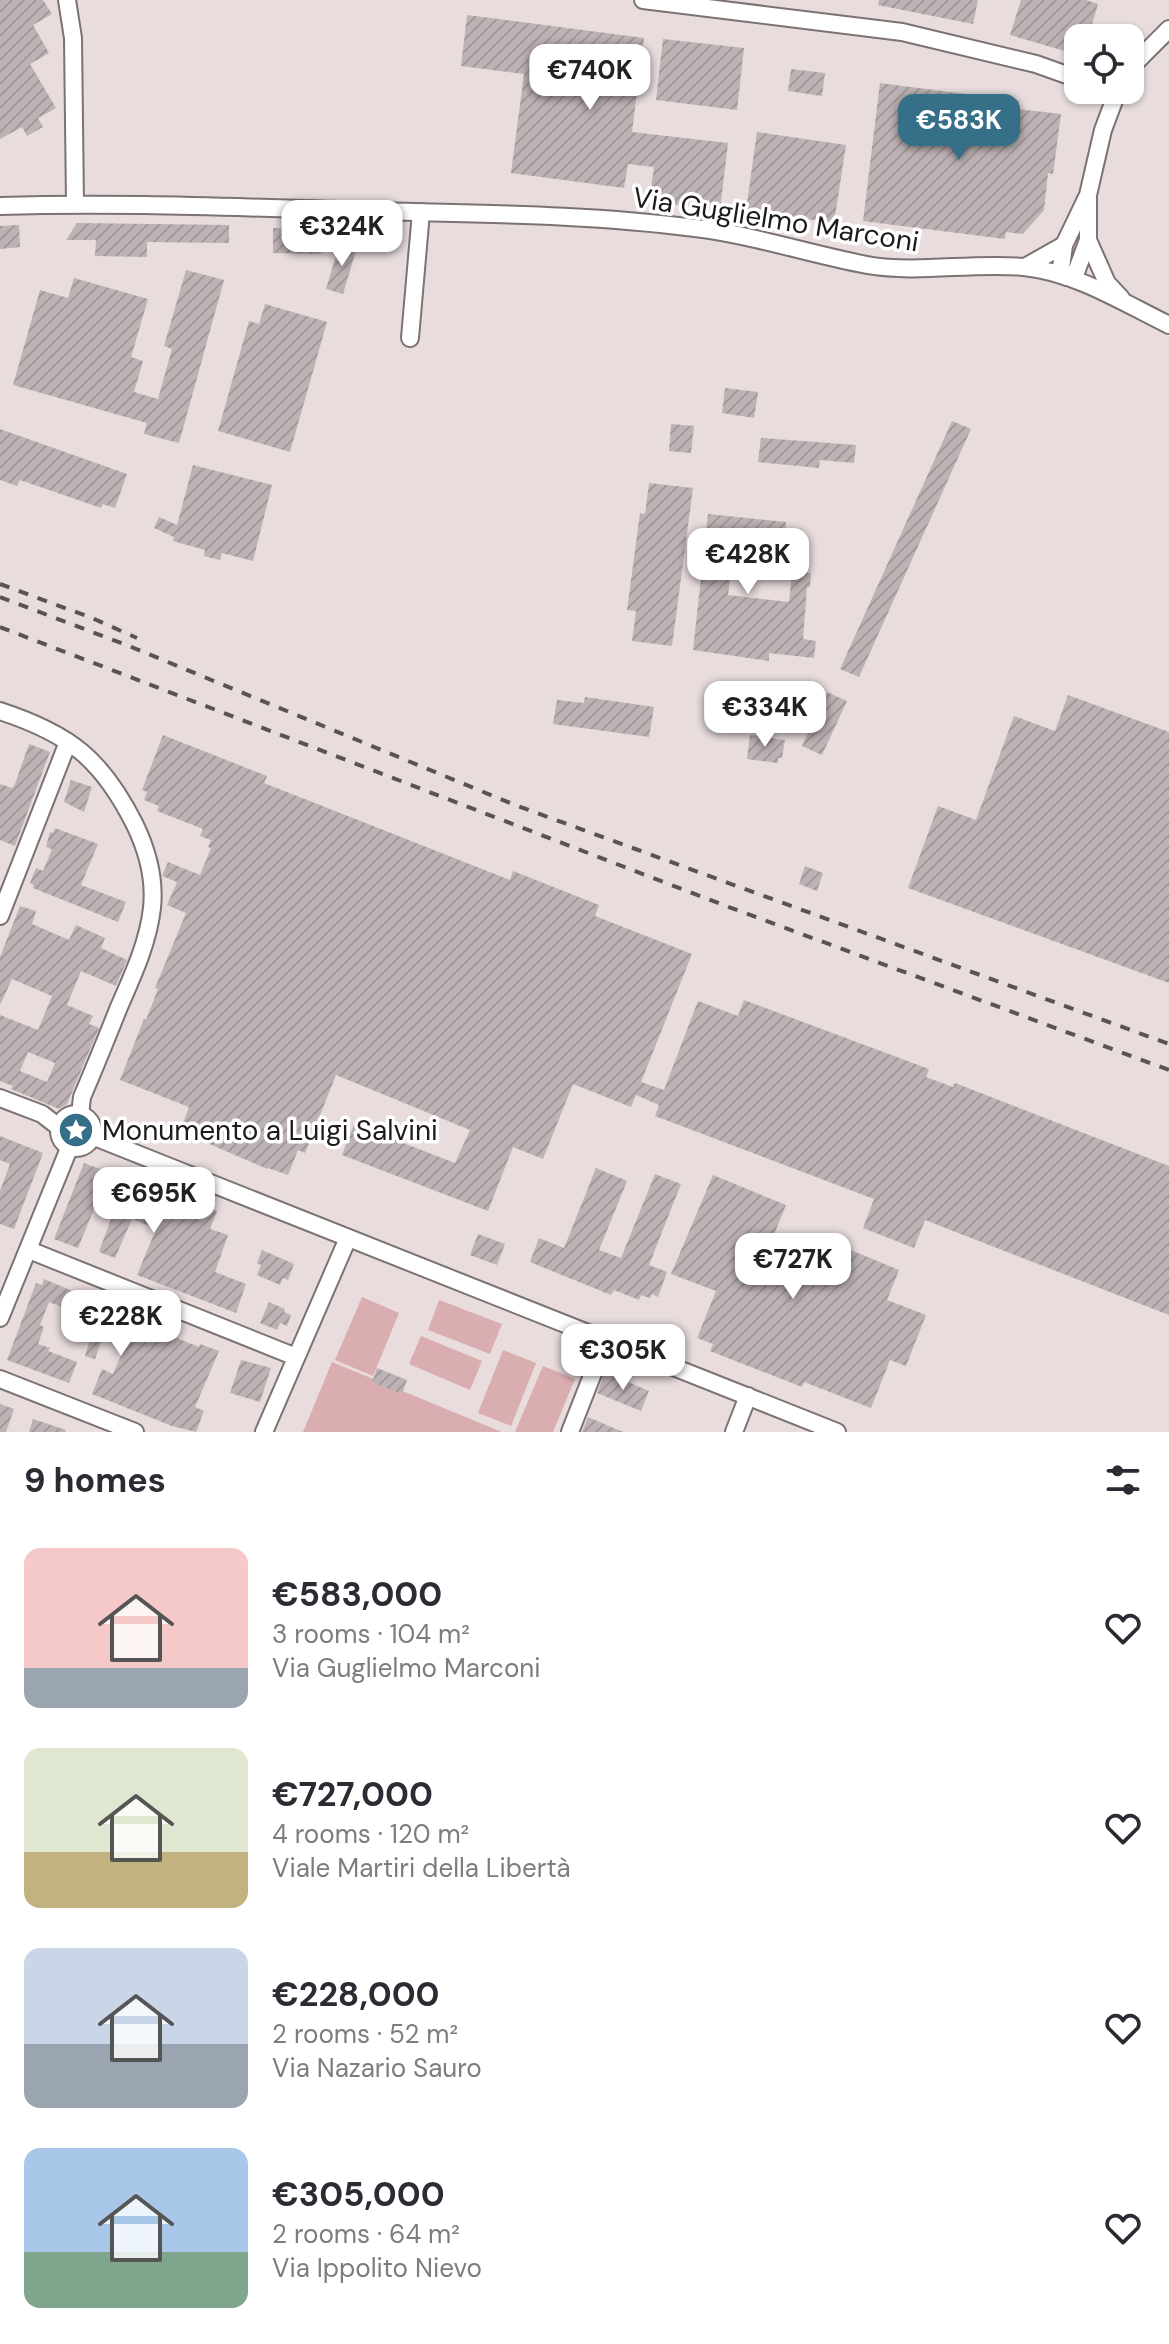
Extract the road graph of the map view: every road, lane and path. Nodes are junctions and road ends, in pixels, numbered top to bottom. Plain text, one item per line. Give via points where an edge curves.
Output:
1 (67, 0) edge
2 (643, 0) edge
3 (1169, 29) edge
4 (1144, 54) edge
5 (1064, 74) edge
6 (1110, 104) edge
7 (1088, 195) junction
8 (75, 204) junction
9 (0, 206) edge
10 (421, 212) junction
11 (1088, 240) junction
12 (1064, 245) junction
13 (1025, 267) junction
14 (1067, 277) junction
15 (1128, 305) junction
16 (1169, 325) edge
17 (410, 338) dead end
18 (0, 711) edge
19 (68, 742) junction
20 (0, 916) edge
21 (0, 1098) edge
22 (80, 1115) junction
23 (60, 1128) junction
24 (92, 1136) junction
25 (70, 1146) junction
26 (348, 1238) junction
27 (29, 1250) junction
28 (0, 1318) edge
29 (606, 1340) junction
30 (296, 1357) junction
31 (0, 1379) edge
32 (748, 1396) junction
33 (135, 1432) edge
34 (264, 1432) edge
35 (570, 1432) edge
36 (734, 1432) edge
37 (837, 1432) edge

1 - 8 street via 73,38
2 - 5 street via 902,32
3 - 4 street
6 - 7 street
7 - 11 street
7 - 12 street
8 - 9 street, Via Guglielmo Marconi
8 - 10 street, Via Guglielmo Marconi
10 - 13 street, Via Guglielmo Marconi via 698,228 903,270
10 - 17 street
11 - 14 street via 1075,275
11 - 15 street via 1107,283
12 - 13 street
12 - 14 street via 1061,268
13 - 14 street, Via Guglielmo Marconi
14 - 15 street, Via Guglielmo Marconi
15 - 16 street, Via Guglielmo Marconi
18 - 19 street
19 - 20 street
19 - 22 street via 114,786 144,844 152,884 143,950 82,1097
21 - 23 street via 42,1114
22 - 23 street via 69,1116
22 - 24 street via 92,1125
23 - 25 street via 60,1137
24 - 25 street via 83,1146
24 - 26 street
25 - 27 street
26 - 29 street
26 - 30 street
27 - 28 street
27 - 30 street
29 - 32 street
29 - 35 street
30 - 34 street
31 - 33 street
32 - 36 street
32 - 37 street

